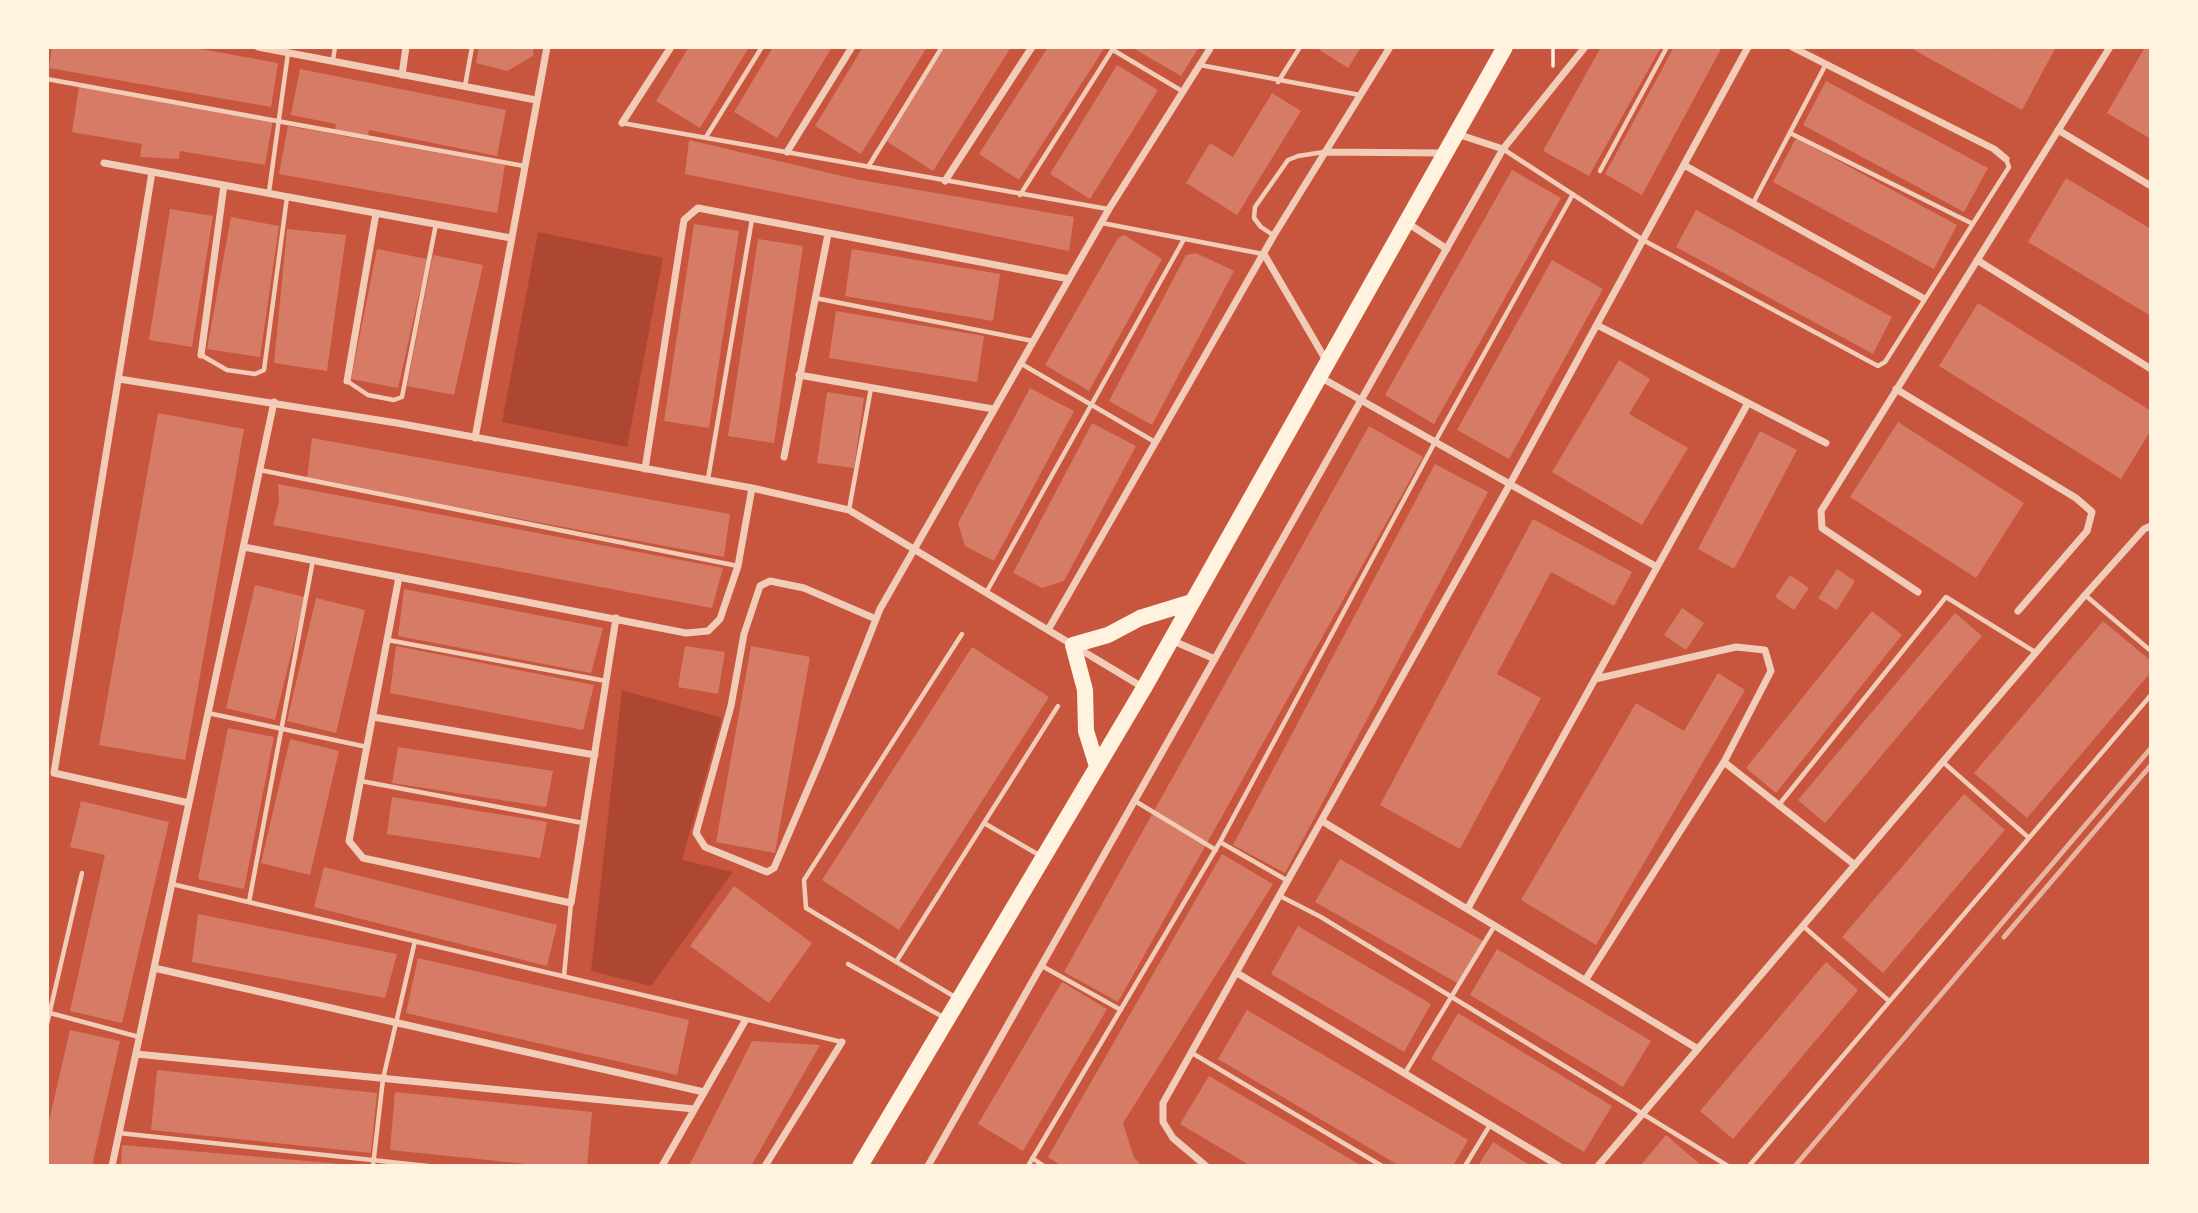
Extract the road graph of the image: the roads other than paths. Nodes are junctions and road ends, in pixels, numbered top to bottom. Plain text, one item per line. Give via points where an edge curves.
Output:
1 (259, 47) edge
2 (335, 47) edge
3 (406, 47) edge
4 (472, 47) edge
5 (547, 47) edge
6 (671, 47) edge
7 (762, 47) edge
8 (852, 47) edge
9 (942, 47) edge
10 (1032, 47) edge
11 (1212, 47) edge
12 (1300, 47) edge
13 (1390, 47) edge
14 (1505, 47) edge
15 (1585, 47) edge
16 (1667, 47) edge
17 (1748, 47) edge
18 (1792, 47) edge
19 (2110, 47) edge
20 (1113, 49) edge
21 (288, 53) junction
22 (333, 61) junction
23 (1826, 64) junction
24 (1200, 65) junction
25 (402, 75) junction
26 (47, 79) edge
27 (1278, 82) junction
28 (465, 86) junction
29 (1183, 92) junction
30 (1360, 95) junction
31 (536, 100) junction
32 (279, 119) junction
33 (622, 123) joint
34 (2058, 130) junction
35 (1457, 133) junction
36 (1790, 133) junction
37 (706, 137) junction
38 (1503, 149) junction
39 (787, 152) junction
40 (1325, 152) junction
41 (1446, 153) junction
42 (2006, 159) joint
43 (104, 163) dead end
44 (1684, 165) junction
45 (524, 166) junction
46 (868, 167) junction
47 (1600, 171) dead end
48 (152, 172) junction
49 (945, 181) junction
50 (225, 185) junction
51 (2151, 186) edge
52 (268, 193) junction
53 (1573, 194) junction
54 (1020, 195) junction
55 (287, 197) junction
56 (1752, 203) junction
57 (1109, 209) junction
58 (376, 213) junction
59 (752, 219) junction
60 (1406, 222) junction
61 (1101, 223) junction
62 (1971, 223) junction
63 (436, 224) junction
64 (828, 234) junction
65 (1274, 235) junction
66 (511, 238) junction
67 (1643, 240) junction
68 (1183, 241) junction
69 (1447, 249) junction
70 (1264, 254) junction
71 (1977, 260) junction
72 (1069, 279) junction
73 (815, 298) junction
74 (1923, 298) junction
75 (1597, 325) junction
76 (1033, 341) junction
77 (201, 355) joint
78 (1020, 363) junction
79 (1324, 369) junction
80 (2151, 369) edge
81 (799, 375) junction
82 (119, 379) junction
83 (348, 381) joint
84 (871, 388) junction
85 (1896, 389) junction
86 (1361, 400) junction
87 (274, 402) junction
88 (1748, 403) junction
89 (1091, 405) junction
90 (993, 409) junction
91 (475, 438) junction
92 (1435, 442) junction
93 (1155, 443) junction
94 (1826, 443) dead end
95 (784, 457) dead end
96 (645, 469) junction
97 (260, 470) junction
98 (708, 480) junction
99 (1510, 484) junction
100 (752, 488) junction
101 (849, 510) junction
102 (2151, 526) edge
103 (244, 547) junction
104 (914, 549) junction
105 (313, 560) junction
106 (738, 566) junction
107 (1657, 567) junction
108 (400, 577) junction
109 (1918, 592) dead end
110 (986, 593) junction
111 (2085, 595) junction
112 (1192, 602) junction
113 (2018, 611) dead end
114 (616, 618) junction
115 (876, 619) junction
116 (1048, 630) junction
117 (962, 634) dead end
118 (388, 640) junction
119 (1171, 640) junction
120 (1073, 645) junction
121 (2151, 651) edge
122 (2036, 653) junction
123 (1215, 659) junction
124 (1595, 679) junction
125 (606, 681) junction
126 (1144, 688) junction
127 (2151, 695) edge
128 (1058, 706) dead end
129 (208, 713) junction
130 (373, 717) junction
131 (283, 729) junction
132 (367, 747) junction
133 (595, 755) junction
134 (1724, 762) junction
135 (1942, 762) junction
136 (1097, 766) junction
137 (360, 781) junction
138 (1135, 801) junction
139 (189, 803) junction
140 (1778, 806) junction
141 (1322, 821) junction
142 (584, 823) junction
143 (984, 823) junction
144 (2029, 838) junction
145 (1220, 842) junction
146 (1216, 850) junction
147 (1043, 857) junction
148 (1855, 865) junction
149 (82, 873) dead end
150 (1288, 881) junction
151 (172, 884) junction
152 (1280, 896) junction
153 (249, 902) junction
154 (571, 902) junction
155 (1468, 908) junction
156 (1495, 925) junction
157 (1803, 926) junction
158 (415, 942) junction
159 (896, 962) junction
160 (848, 964) dead end
161 (1041, 966) junction
162 (154, 968) junction
163 (1237, 973) junction
164 (564, 976) junction
165 (1586, 979) junction
166 (1451, 996) junction
167 (959, 999) junction
168 (1889, 1001) junction
169 (1121, 1010) junction
170 (50, 1013) junction
171 (947, 1019) junction
172 (745, 1021) junction
173 (396, 1023) junction
174 (47, 1024) edge
175 (139, 1037) junction
176 (842, 1042) joint
177 (1698, 1049) junction
178 (136, 1054) junction
179 (1192, 1054) junction
180 (1405, 1073) junction
181 (383, 1079) junction
182 (704, 1092) junction
183 (694, 1109) junction
184 (1644, 1112) junction
185 (1490, 1124) junction
186 (119, 1132) junction
187 (1032, 1158) junction
188 (374, 1159) junction
189 (112, 1166) edge
190 (373, 1166) edge
191 (428, 1166) edge
192 (662, 1166) edge
193 (765, 1166) edge
194 (860, 1166) edge
195 (928, 1166) edge
196 (1028, 1166) edge
197 (1045, 1166) edge
198 (1206, 1166) edge
199 (1382, 1166) edge
200 (1465, 1166) edge
201 (1559, 1166) edge
202 (1598, 1166) edge
203 (1728, 1166) edge
204 (1749, 1166) edge

1 - 21 street
2 - 22 lane
3 - 25 street
4 - 28 lane
5 - 31 street
6 - 33 street
7 - 37 lane
8 - 39 street
9 - 46 lane
10 - 49 street
11 - 24 street
12 - 27 lane
13 - 30 street
14 - 35 highway
15 - 38 street
16 - 47 lane
17 - 44 street
18 - 23 street
19 - 34 street
20 - 29 lane
20 - 54 lane
21 - 22 street
21 - 32 lane
22 - 25 street
23 - 36 lane
23 - 42 street
24 - 27 lane
24 - 29 street
25 - 28 street
26 - 32 lane
27 - 30 lane
28 - 31 street
29 - 57 street
30 - 40 street
31 - 45 street
32 - 45 lane
32 - 52 lane
33 - 37 lane
34 - 51 street
34 - 71 street
35 - 38 street
35 - 41 highway
36 - 56 lane
36 - 62 lane
37 - 39 lane
38 - 53 lane
38 - 69 street
39 - 46 lane
40 - 41 street
40 - 65 street
40 - 65 lane via 1288,160 1255,207 1254,218
41 - 60 highway
42 - 62 lane via 2008,167
43 - 48 street
44 - 56 street
44 - 67 street
45 - 66 street
46 - 49 lane
48 - 50 street
48 - 82 street
49 - 54 lane
50 - 52 street
50 - 77 street
52 - 55 street
53 - 67 lane
53 - 92 lane
54 - 57 lane
55 - 58 street
55 - 77 lane via 264,370 227,370
56 - 74 street
57 - 61 street
58 - 63 street
58 - 83 street
59 - 64 street
59 - 96 street via 698,208 684,220
59 - 98 lane
60 - 69 street
60 - 79 highway
61 - 68 lane
61 - 72 street
62 - 74 lane
63 - 66 street
63 - 83 lane via 402,397 368,395
64 - 72 street
64 - 73 street
65 - 70 street
66 - 91 street
67 - 74 lane via 1878,366 1885,362
67 - 75 street
68 - 70 lane
68 - 89 lane
69 - 86 street
70 - 79 street
70 - 93 street
71 - 80 street
71 - 85 street
72 - 76 street
73 - 76 lane
73 - 81 street
75 - 88 street
75 - 99 street
76 - 78 street
78 - 89 lane
78 - 90 street
79 - 86 street
79 - 112 highway
81 - 84 street
81 - 95 street
82 - 87 street
82 - 139 street via 54,773
84 - 90 street
84 - 101 lane
85 - 109 street via 1821,511 1822,528
85 - 113 street via 2092,512 2087,531
86 - 92 street
86 - 123 street
87 - 91 street
87 - 97 street
88 - 94 street
88 - 107 street
89 - 93 lane
89 - 110 lane
90 - 104 street
91 - 96 street
92 - 99 street
92 - 145 lane
93 - 116 street
96 - 98 street
97 - 103 street
97 - 106 lane
98 - 100 street
99 - 107 street
99 - 141 street
100 - 101 street
100 - 106 street
101 - 104 street
102 - 111 street
103 - 105 street
103 - 129 street
104 - 110 street
104 - 115 street
105 - 108 street
105 - 131 lane
106 - 114 street via 720,618 708,631 686,633
107 - 124 street
108 - 114 street
108 - 118 street
110 - 116 street
111 - 121 lane
111 - 122 street
112 - 119 highway
112 - 120 highway
114 - 125 street
115 - 115 street via 774,868 768,872 705,847 696,833 760,586 770,581 804,588
116 - 120 street
117 - 159 lane via 804,880 806,908
118 - 125 lane
118 - 130 street
119 - 123 street
119 - 126 highway
120 - 126 street
120 - 136 highway via 1085,690 1086,731
122 - 135 street
122 - 140 lane via 1946,597
123 - 138 street
124 - 134 street via 1736,647 1765,650 1771,671
124 - 155 street
125 - 133 street
126 - 136 highway
127 - 144 lane
128 - 143 lane
129 - 131 lane
129 - 139 street
130 - 132 street
130 - 133 street
131 - 132 lane
131 - 153 lane
132 - 137 street
133 - 142 street
134 - 140 street
134 - 165 street
135 - 144 lane
135 - 148 street
136 - 147 highway
137 - 142 lane
137 - 154 street via 349,841 363,858
138 - 146 lane
138 - 161 street
139 - 151 street
140 - 148 street
141 - 150 street
141 - 155 street
142 - 154 street
143 - 147 lane
143 - 159 lane
144 - 168 lane
145 - 146 lane
145 - 150 lane
146 - 169 lane
147 - 167 highway
148 - 157 street
149 - 170 lane
150 - 152 street
151 - 153 lane
151 - 162 street
152 - 163 street
152 - 166 lane
153 - 158 lane
154 - 164 lane
155 - 156 street
156 - 165 street
156 - 166 lane
157 - 168 lane
157 - 177 street
158 - 164 lane
158 - 173 lane
159 - 167 lane
160 - 171 lane
161 - 169 lane
161 - 195 street
162 - 173 street
162 - 175 street
163 - 179 street
163 - 180 street
164 - 172 lane
165 - 177 street
166 - 180 lane
166 - 184 lane
167 - 171 highway
168 - 204 lane
169 - 187 lane
170 - 174 lane
170 - 175 lane
171 - 194 highway
172 - 176 lane
172 - 182 street
173 - 181 lane
173 - 182 street
175 - 178 street
176 - 193 street
177 - 184 street
178 - 181 street
178 - 186 street
179 - 198 street via 1163,1103 1163,1122 1173,1138
179 - 199 lane
180 - 185 street
181 - 183 street
181 - 188 lane
182 - 183 street
183 - 192 street
184 - 202 street
184 - 203 lane
185 - 200 lane
185 - 201 street
186 - 188 lane
186 - 189 street
187 - 196 lane
187 - 197 lane
188 - 190 lane
188 - 191 lane

